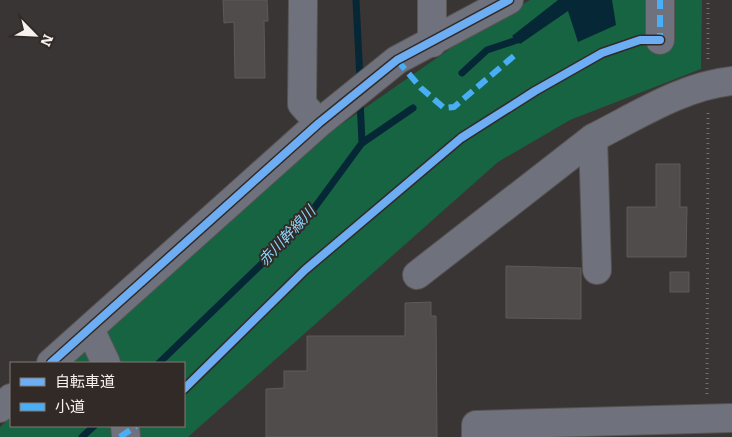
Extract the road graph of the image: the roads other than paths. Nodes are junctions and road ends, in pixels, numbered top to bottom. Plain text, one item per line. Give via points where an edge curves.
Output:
1 (303, 0) edge
2 (432, 0) edge
3 (509, 0) edge
4 (660, 0) edge
5 (660, 40) dead end
6 (432, 42) junction
7 (720, 82) edge
8 (319, 123) junction
9 (593, 138) junction
10 (597, 270) dead end
11 (417, 276) dead end
12 (90, 329) junction
13 (52, 362) edge
14 (106, 362) edge
15 (10, 399) edge
16 (0, 408) edge
17 (720, 418) edge
18 (476, 437) edge

1 - 8 street via 302,104
2 - 6 street
3 - 6 street
4 - 5 street
6 - 8 street via 397,60
7 - 9 street via 651,108
8 - 12 street
9 - 10 street
9 - 11 street
12 - 13 street
12 - 14 street
15 - 16 street
17 - 18 street via 476,425

